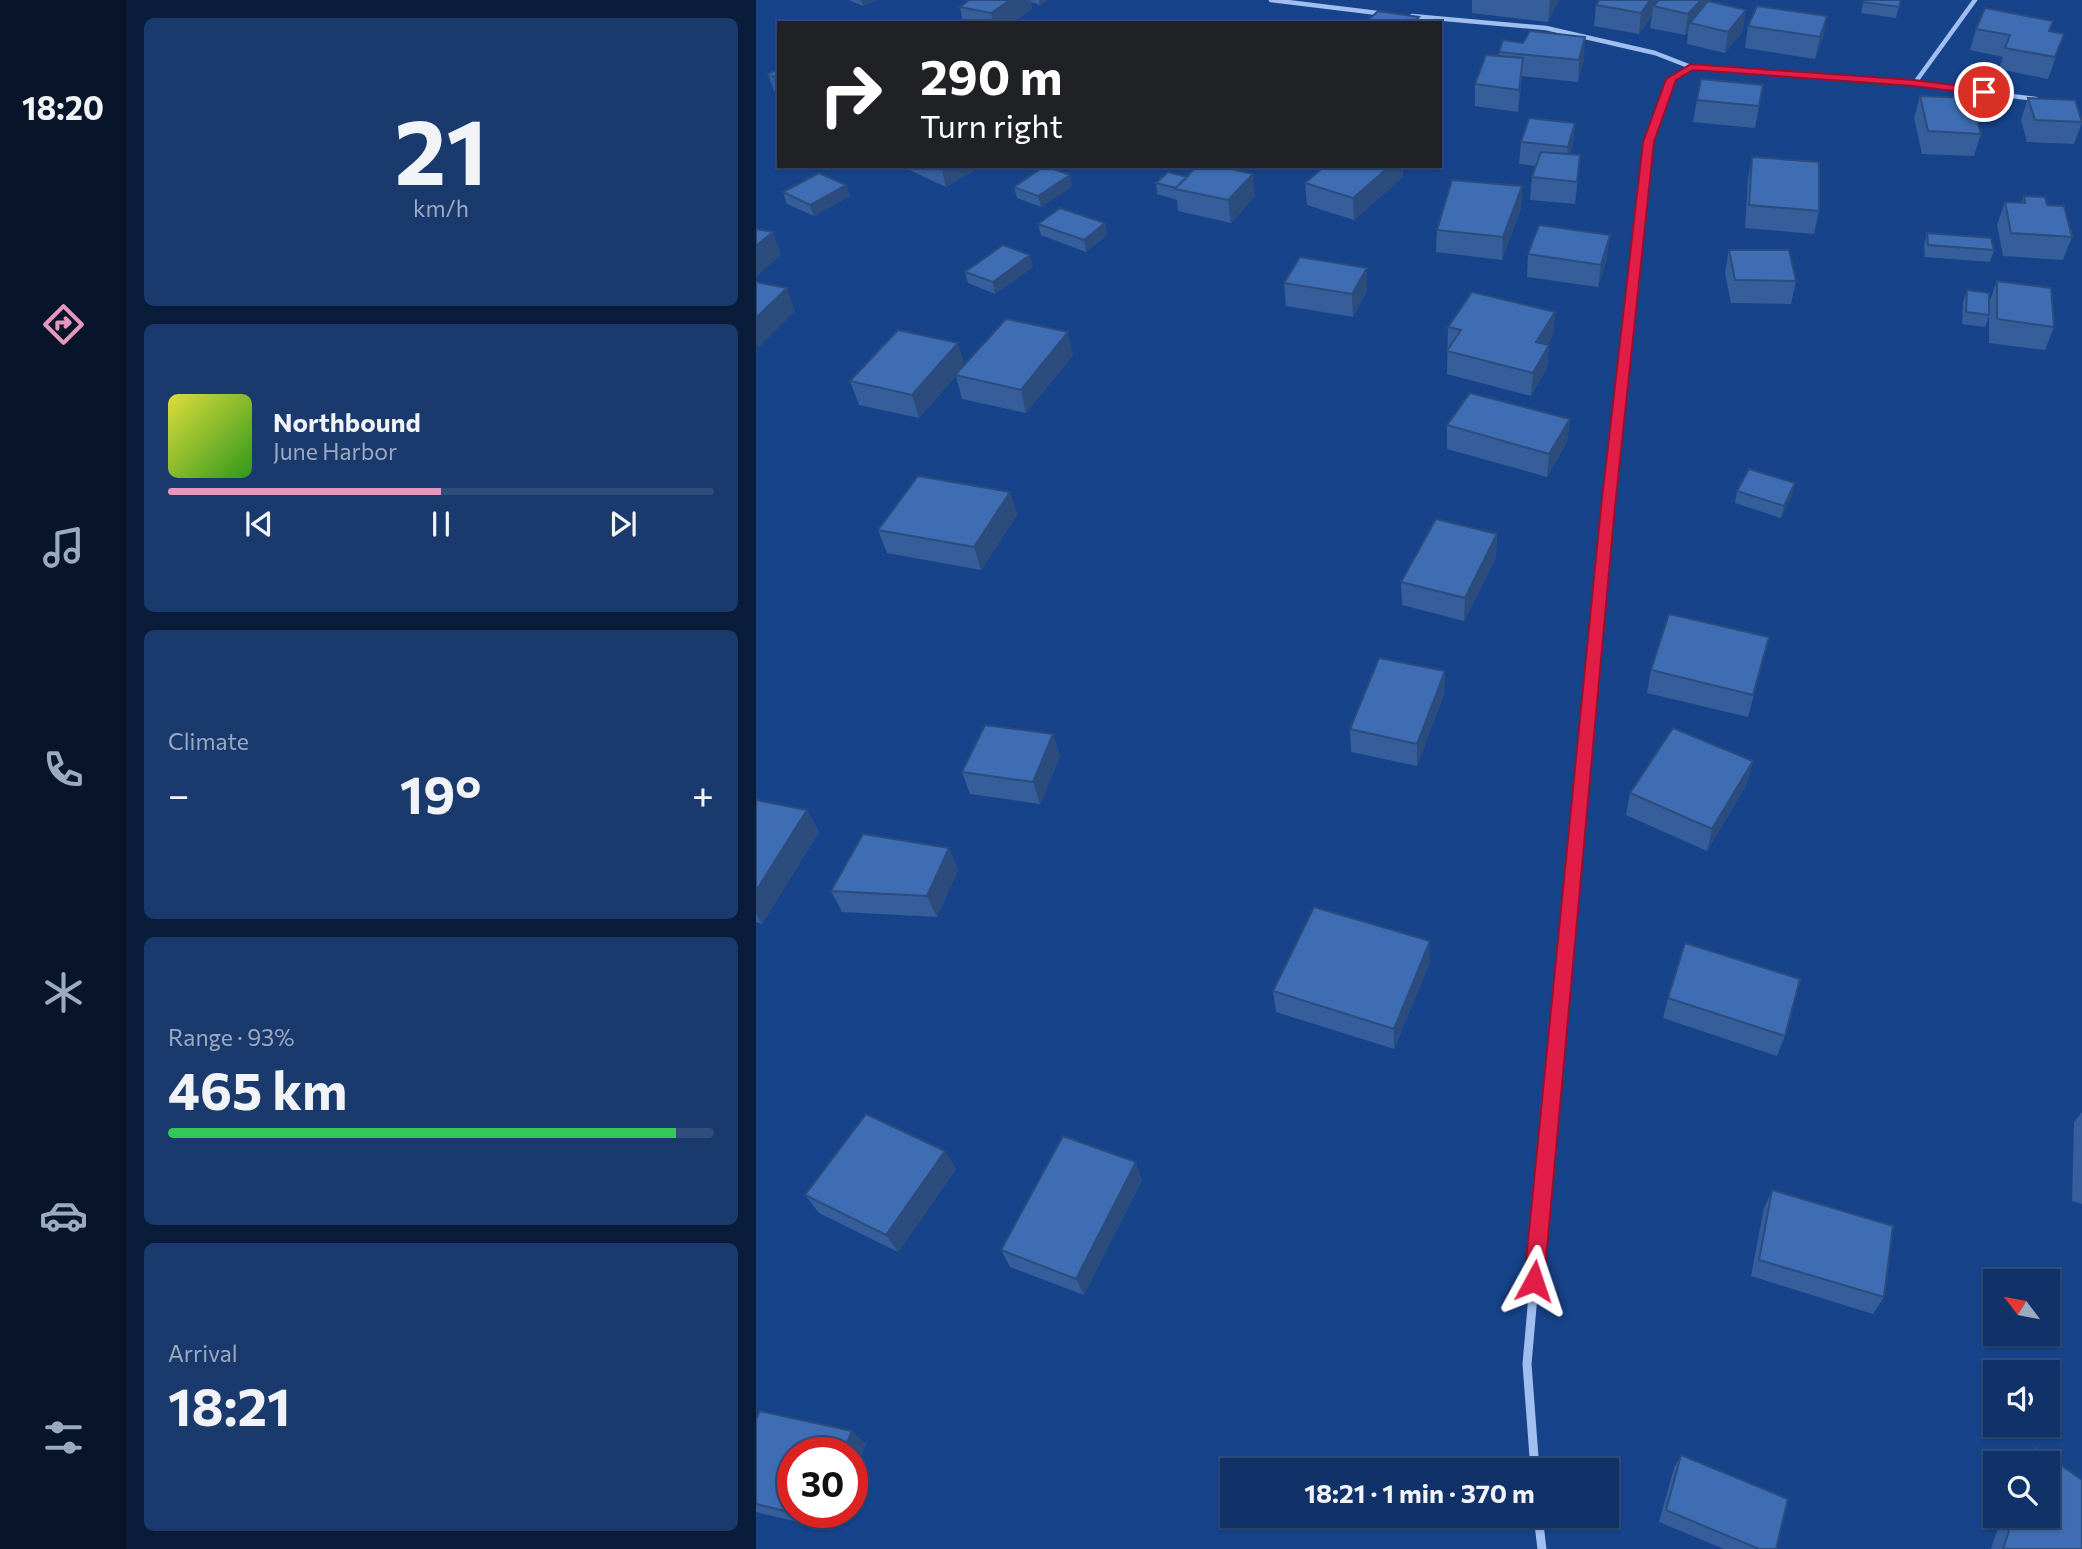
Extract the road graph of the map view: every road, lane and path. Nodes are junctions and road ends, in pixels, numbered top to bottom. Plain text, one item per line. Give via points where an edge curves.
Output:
1 (1271, 0) edge
2 (1975, 0) edge
3 (1691, 67) junction
4 (1914, 83) junction
5 (2043, 100) edge
6 (1534, 1458) edge
7 (1539, 1528) edge
8 (1542, 1549) edge

1 - 3 street via 1546,28 1655,52
2 - 4 street
3 - 4 street
3 - 6 street via 1671,79 1648,142 1527,1364
4 - 5 street
7 - 8 street

